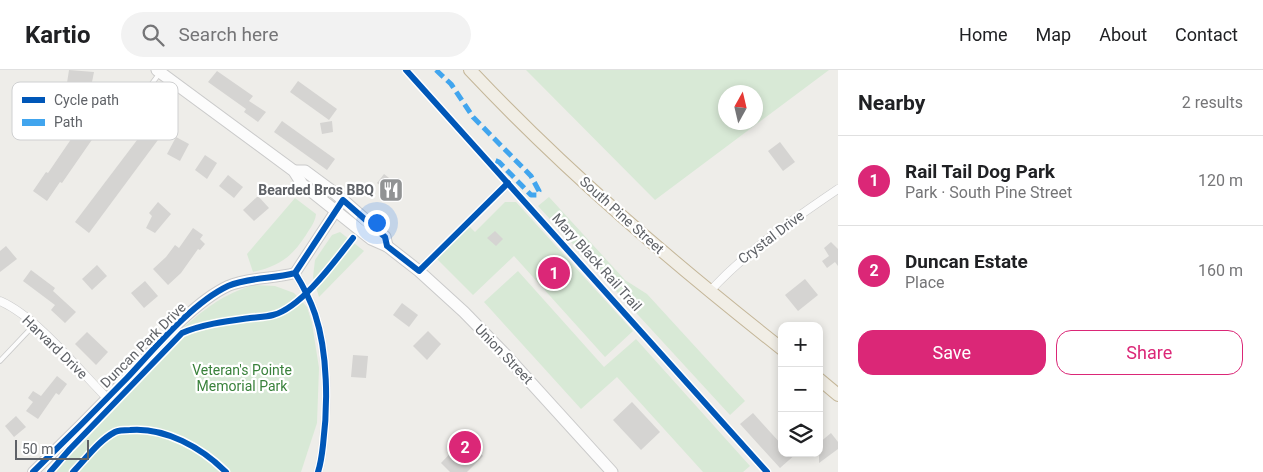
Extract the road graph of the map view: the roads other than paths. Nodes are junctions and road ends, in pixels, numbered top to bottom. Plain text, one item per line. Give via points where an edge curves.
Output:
1 (470, 70) edge
2 (159, 71) edge
3 (151, 82) edge
4 (174, 82) edge
5 (178, 85) edge
6 (294, 171) junction
7 (838, 189) edge
8 (343, 200) junction
9 (337, 211) junction
10 (387, 246) junction
11 (295, 273) junction
12 (709, 292) junction
13 (0, 301) edge
14 (34, 325) junction
15 (778, 347) edge
16 (0, 361) edge
17 (823, 382) edge
18 (838, 395) edge
19 (107, 398) junction
20 (33, 472) edge
21 (318, 472) edge
22 (612, 472) edge

1 - 12 highway, South Pine Street via 533,134
2 - 3 lane
2 - 4 main road, Union Street
5 - 6 main road, Union Street
6 - 8 main road, Union Street via 305,170
6 - 9 main road, Union Street via 302,184
7 - 12 street, Crystal Drive via 750,252
8 - 9 street
8 - 10 main road, Union Street via 385,237
9 - 10 main road, Union Street via 371,239
9 - 11 street
10 - 22 main road, Union Street via 419,271 510,359
11 - 19 street, Duncan Park Drive via 240,282 218,292 180,323
11 - 21 street via 316,316 324,366 325,430
12 - 15 highway, South Pine Street
13 - 14 street, Harvard Drive
14 - 16 lane
14 - 19 street, Harvard Drive
17 - 18 highway
19 - 20 street, Duncan Park Drive

